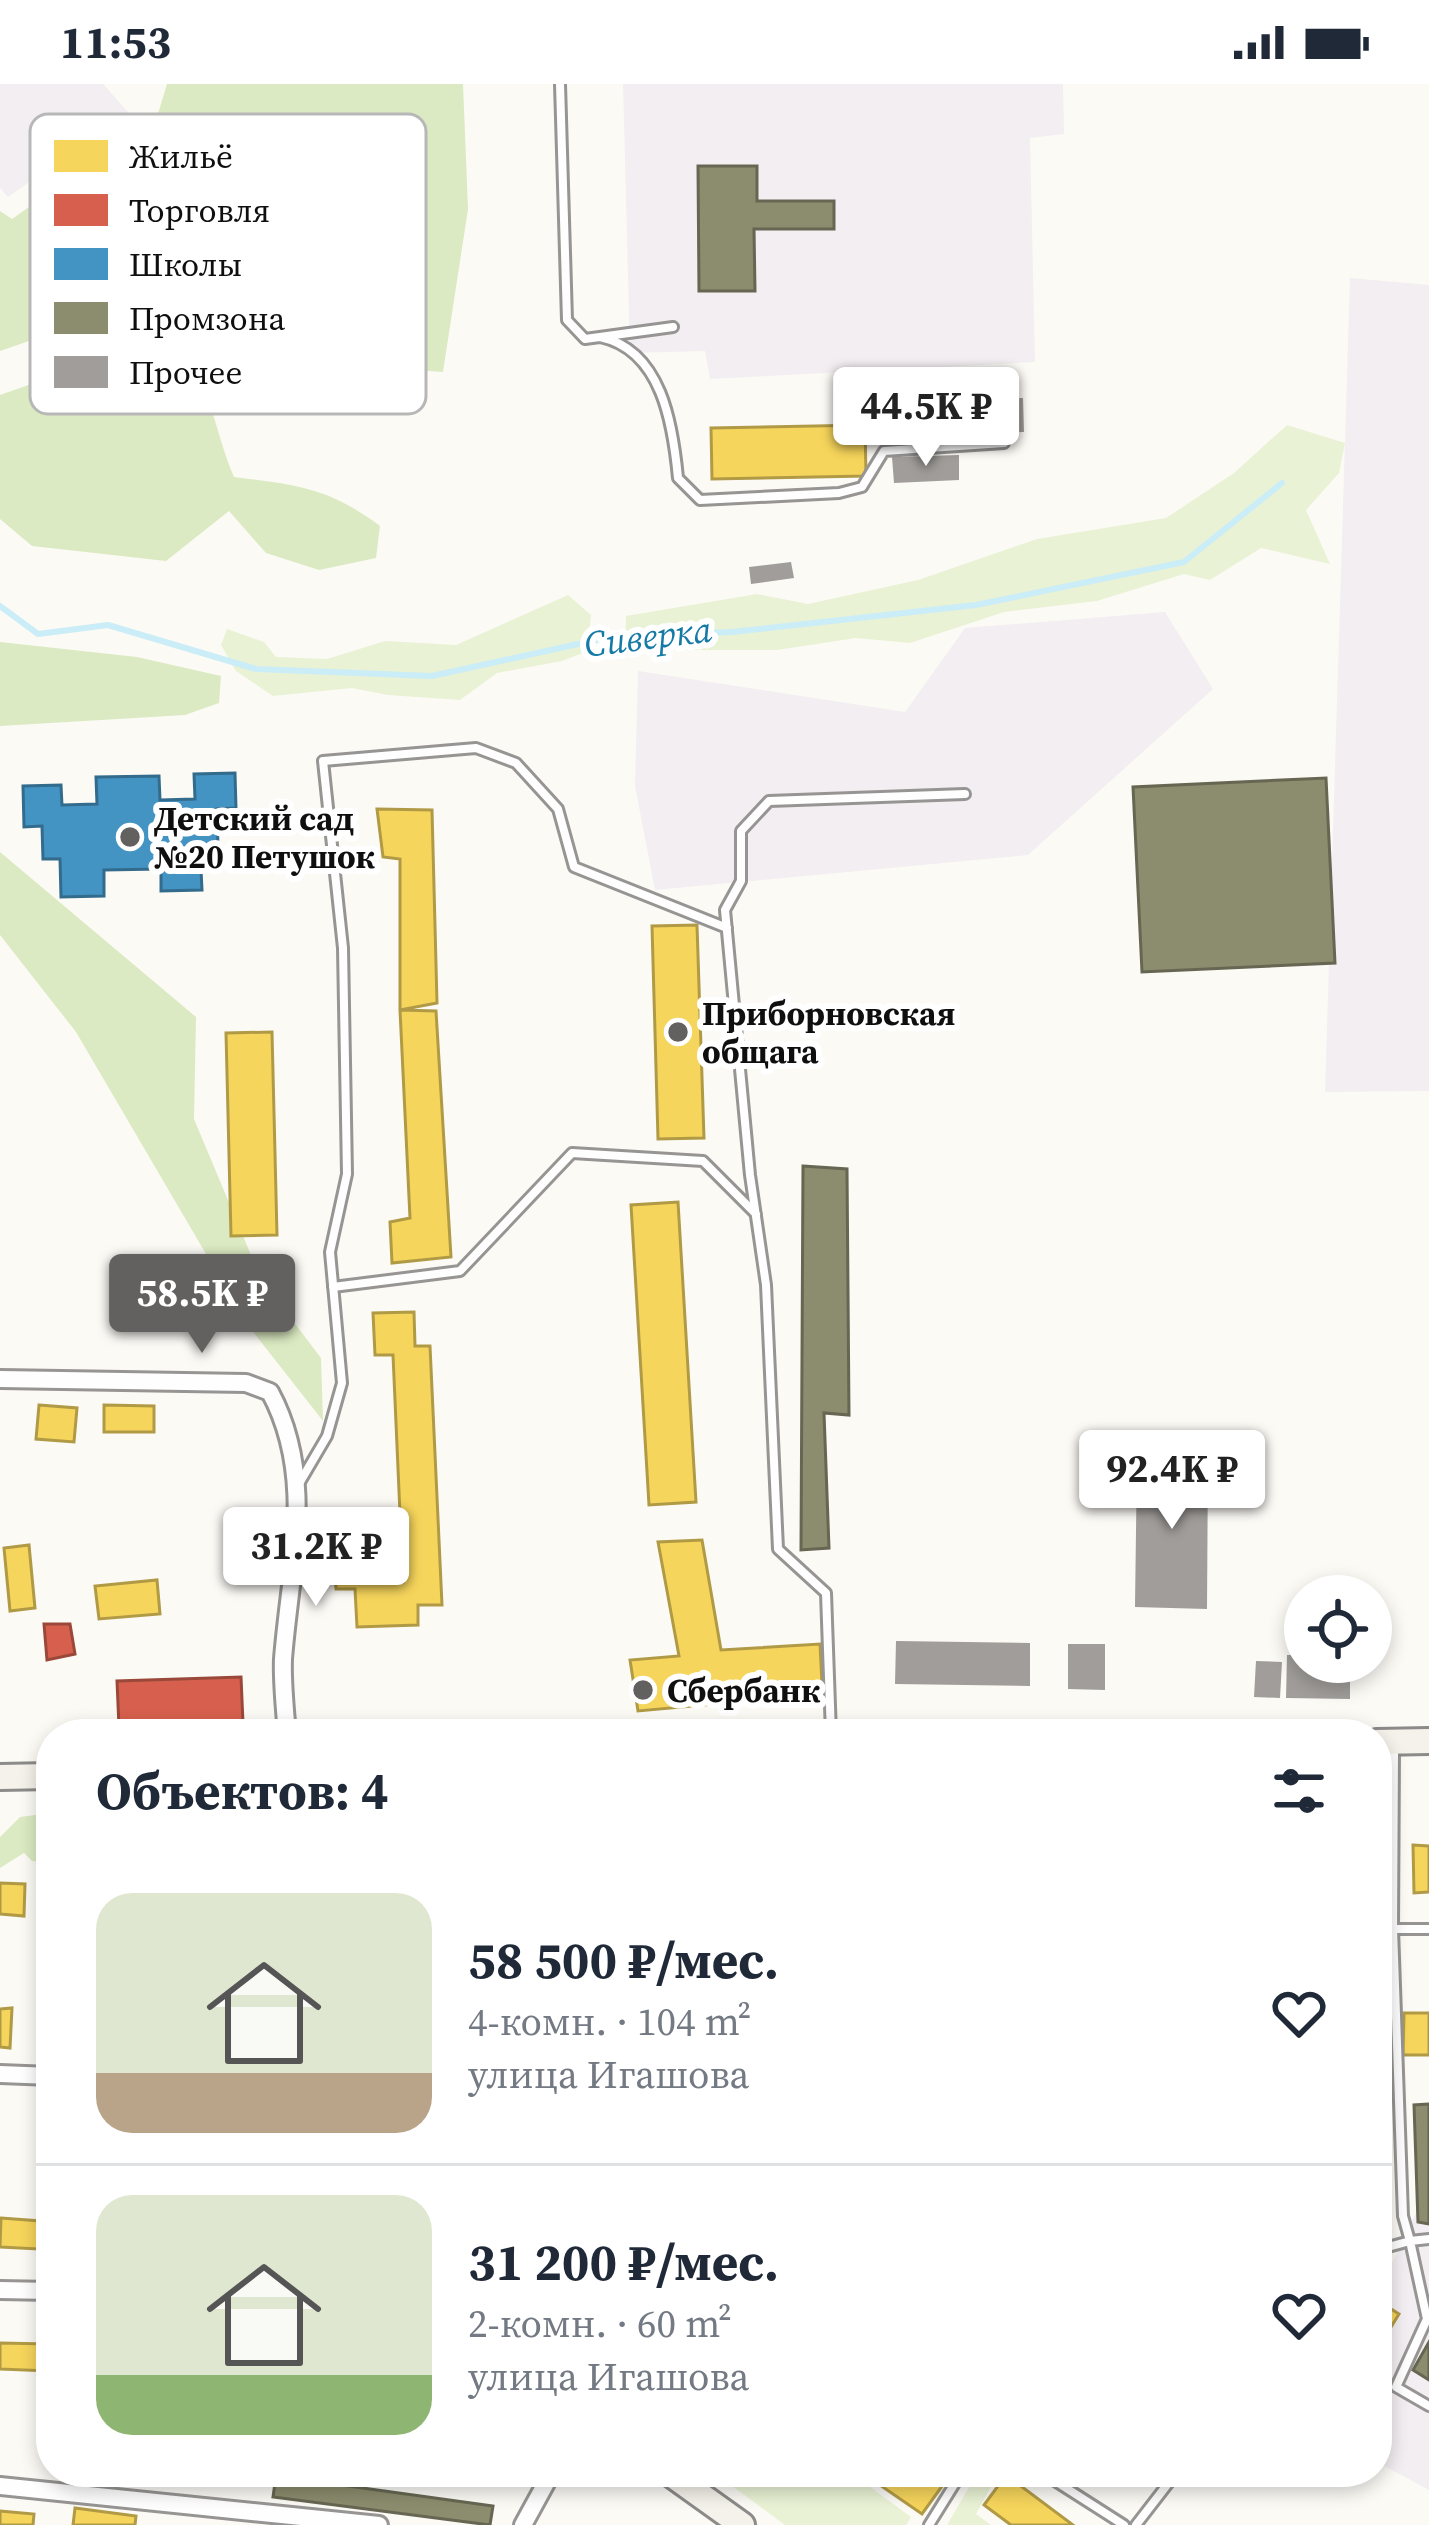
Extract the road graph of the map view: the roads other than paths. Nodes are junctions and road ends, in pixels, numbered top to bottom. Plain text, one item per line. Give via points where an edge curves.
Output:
1 (560, 84) edge
2 (674, 327) dead end
3 (600, 337) junction
4 (1004, 443) dead end
5 (965, 794) dead end
6 (727, 928) junction
7 (756, 1214) junction
8 (333, 1287) junction
9 (0, 1379) edge
10 (299, 1483) junction
11 (286, 1719) edge
12 (830, 1719) edge
13 (1429, 1741) edge
14 (1392, 1742) edge
15 (36, 1776) edge
16 (0, 1777) edge
17 (1392, 1902) edge
18 (1393, 1929) junction
19 (1429, 1929) edge
20 (0, 2074) edge
21 (36, 2075) edge
22 (1429, 2239) edge
23 (1410, 2241) junction
24 (1392, 2246) edge
25 (0, 2290) edge
26 (36, 2291) edge
27 (1426, 2303) edge
28 (1429, 2406) edge
29 (0, 2486) edge
30 (544, 2487) edge
31 (689, 2487) edge
32 (953, 2487) edge
33 (1064, 2487) edge
34 (1165, 2487) edge
35 (379, 2525) edge
36 (523, 2525) edge
37 (742, 2525) edge
38 (929, 2525) edge
39 (1124, 2525) edge
40 (1136, 2525) edge

1 - 3 lane via 567,320 585,339
2 - 3 lane
3 - 4 lane via 619,341 649,366 673,431 678,478 700,500 839,493 862,487 884,451
5 - 6 lane via 769,801 741,831 741,881 725,910
6 - 7 lane
6 - 8 lane via 574,867 558,809 516,763 476,748 323,761 343,948 347,1174 330,1252
7 - 8 lane via 703,1161 572,1153 460,1271
7 - 12 lane via 778,1549 826,1593
8 - 10 lane via 342,1383 327,1436
9 - 10 street via 246,1383 270,1392 284,1417
10 - 11 street via 283,1664
13 - 14 main road
15 - 16 main road
17 - 18 lane
18 - 19 lane
18 - 23 lane
20 - 21 street
22 - 23 lane
23 - 24 lane
23 - 27 lane
25 - 26 street
27 - 28 lane via 1427,2319 1396,2386
29 - 35 street
30 - 36 street
31 - 37 main road
32 - 38 lane
33 - 39 lane
34 - 40 lane

